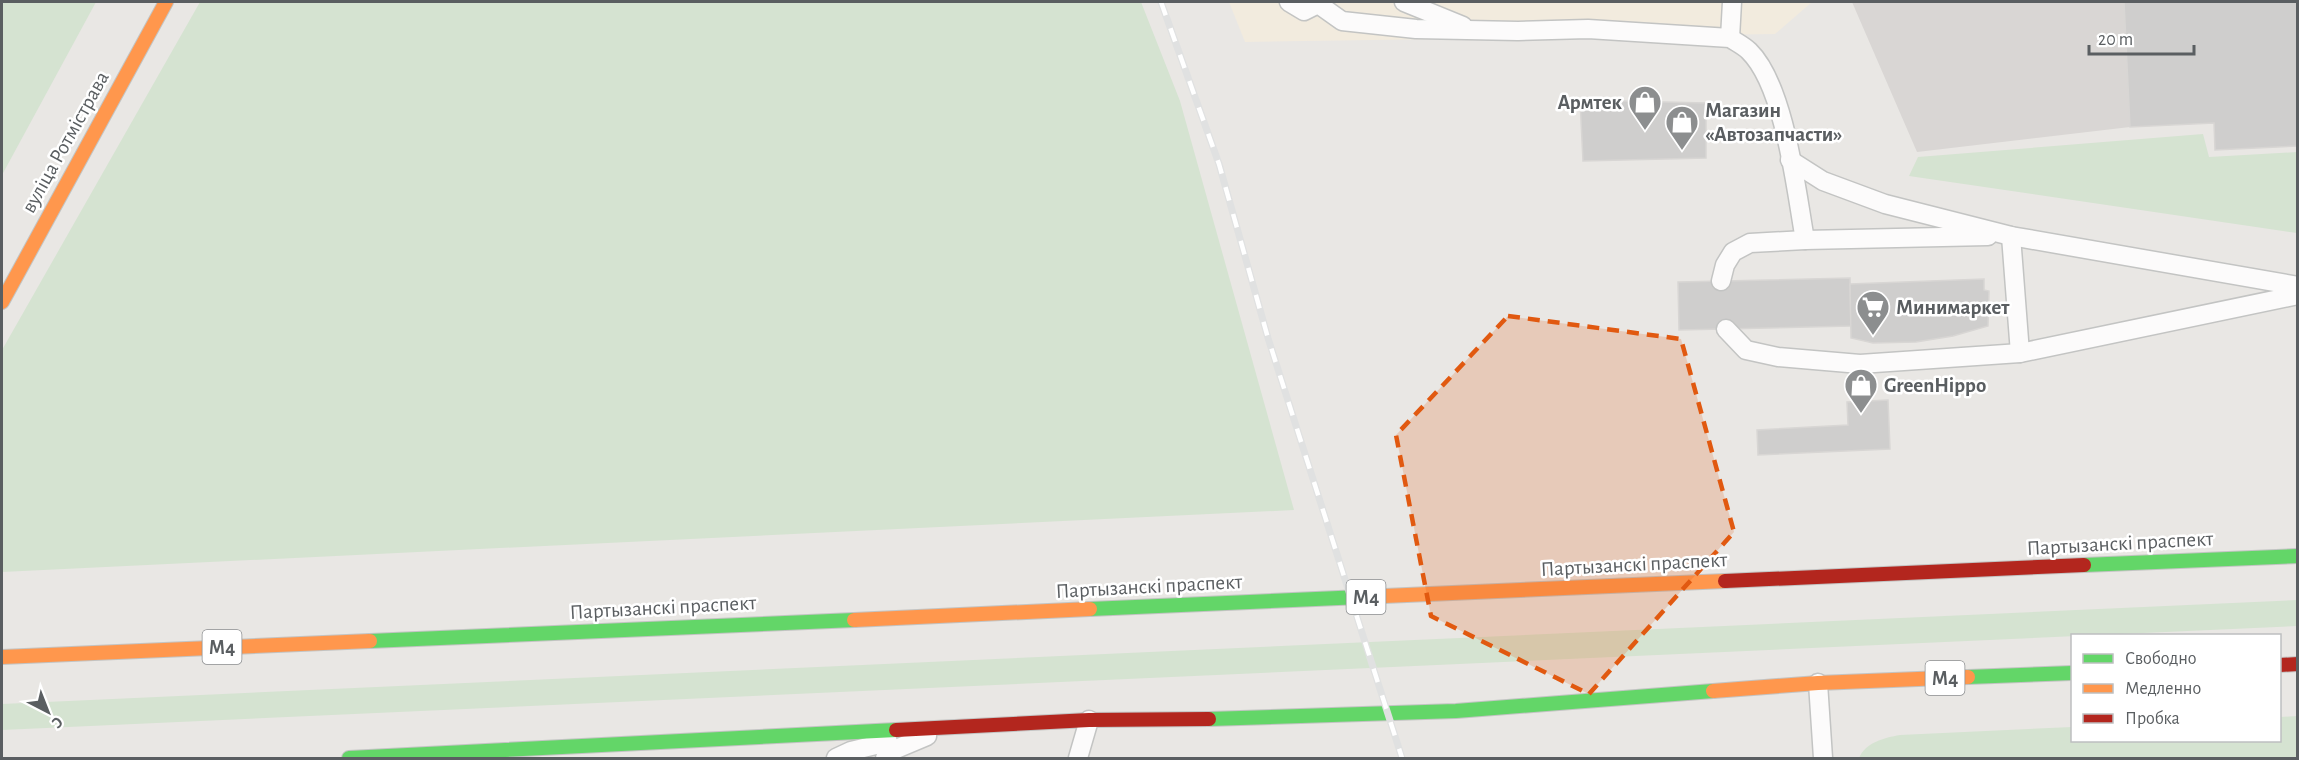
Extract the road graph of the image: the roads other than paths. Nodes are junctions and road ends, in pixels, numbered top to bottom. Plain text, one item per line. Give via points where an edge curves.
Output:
1 (166, 2) edge
2 (1290, 2) edge
3 (1330, 2) edge
4 (1404, 2) edge
5 (1732, 2) edge
6 (1342, 21) junction
7 (1473, 31) junction
8 (1730, 38) junction
9 (1790, 160) junction
10 (2011, 236) junction
11 (1805, 240) junction
12 (1721, 281) dead end
13 (2298, 286) edge
14 (2298, 295) edge
15 (2, 302) edge
16 (1726, 328) dead end
17 (2020, 353) junction
18 (2298, 556) edge
19 (4, 655) edge
20 (2298, 664) edge
21 (2281, 665) edge
22 (2071, 673) edge
23 (1818, 683) junction
24 (1089, 720) junction
25 (950, 726) junction
26 (561, 746) junction
27 (434, 754) junction
28 (349, 759) edge
29 (461, 759) edge
30 (613, 759) edge
31 (836, 759) edge
32 (885, 759) edge
33 (1078, 759) edge
34 (1823, 759) edge

1 - 15 main road, вуліца Ротмістрава
2 - 6 lane via 1304,10 1318,4
3 - 6 lane
4 - 7 lane
5 - 8 lane
6 - 7 lane
7 - 8 lane via 1588,29
8 - 9 lane via 1749,51 1767,79 1775,96
9 - 10 lane via 1823,181 1885,204
9 - 11 lane
10 - 11 lane
10 - 13 lane
10 - 17 lane
11 - 12 lane via 1750,243 1733,252
14 - 17 lane
16 - 17 lane via 1746,350 1778,357 1860,364
18 - 19 main road, Партызанскі праспект / М4
20 - 21 main road
22 - 23 main road, М4
23 - 24 main road, М4 via 1456,711
23 - 34 lane
24 - 25 main road, М4
24 - 33 lane
25 - 26 main road, М4
25 - 31 lane via 851,751
25 - 32 lane via 889,752
26 - 27 main road, М4
26 - 30 lane
27 - 28 main road, М4
27 - 29 lane

